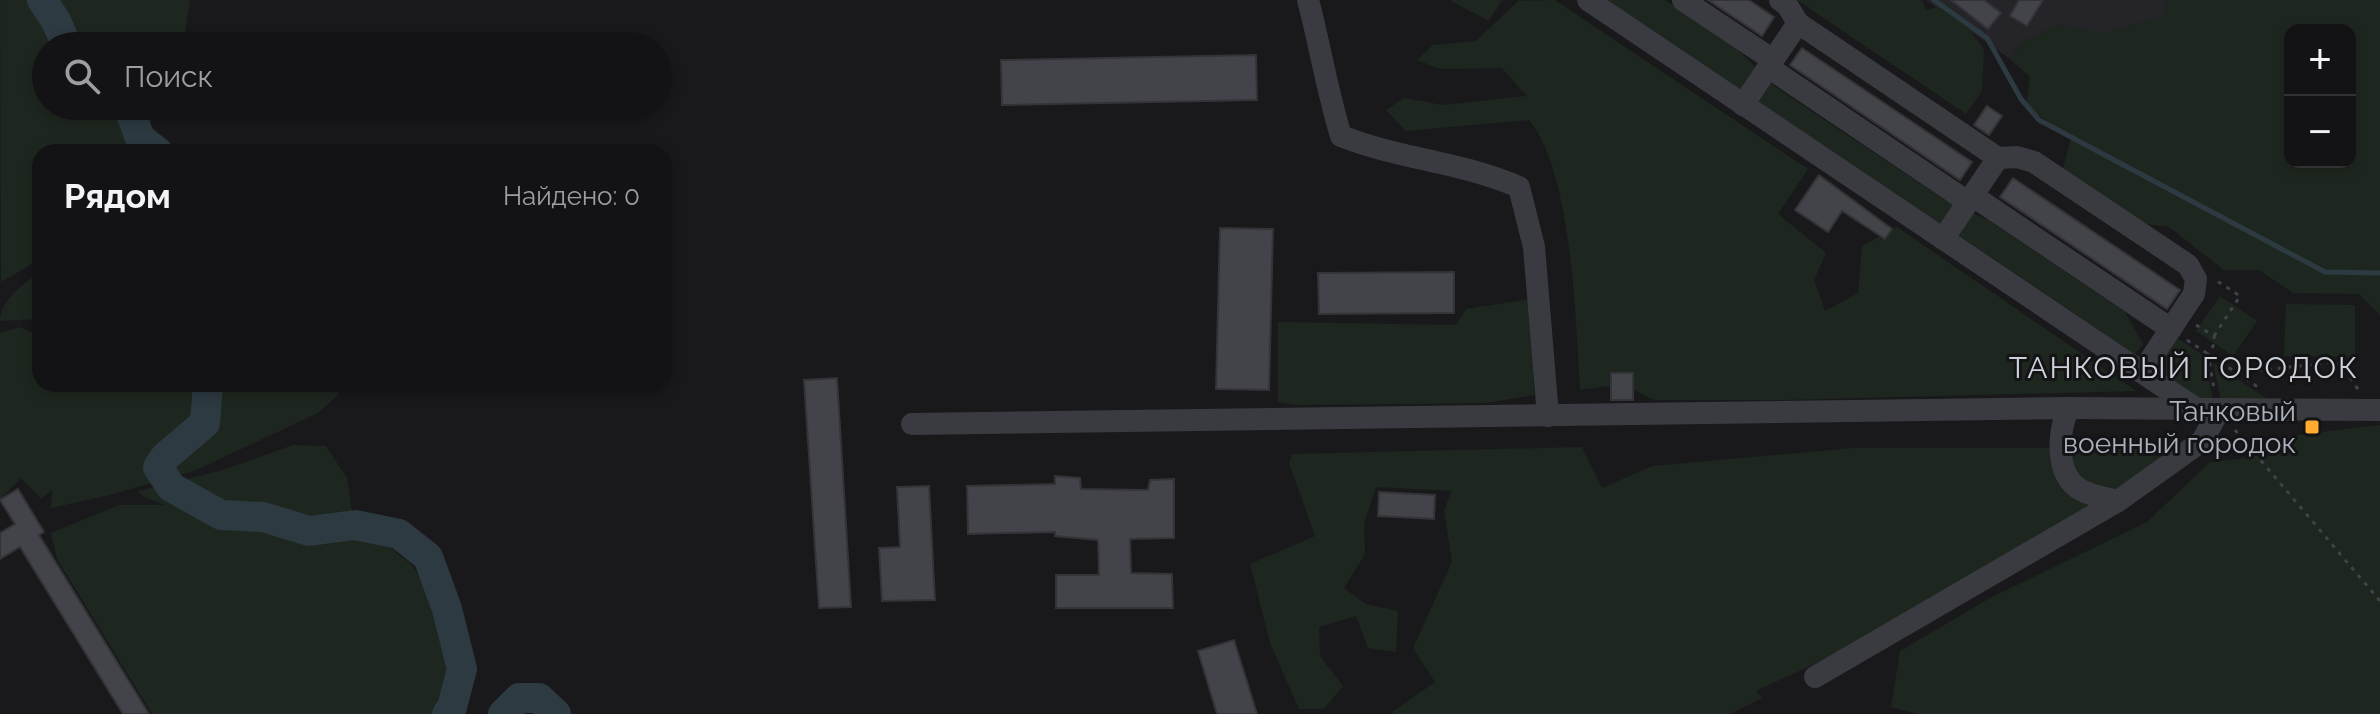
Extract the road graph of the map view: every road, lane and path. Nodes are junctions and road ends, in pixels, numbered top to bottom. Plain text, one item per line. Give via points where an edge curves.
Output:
1 (1308, 0) edge
2 (1588, 0) edge
3 (1683, 0) edge
4 (1780, 0) edge
5 (1798, 23) junction
6 (1770, 64) junction
7 (1743, 105) junction
8 (1998, 158) junction
9 (1971, 199) junction
10 (1943, 239) junction
11 (2196, 279) junction
12 (2200, 327) dead end
13 (2171, 329) junction
14 (2214, 336) junction
15 (2208, 354) junction
16 (2142, 372) junction
17 (2237, 373) junction
18 (2359, 391) dead end
19 (2069, 408) junction
20 (2380, 410) edge
21 (2209, 411) junction
22 (2292, 411) junction
23 (1548, 416) junction
24 (912, 424) dead end
25 (2118, 501) junction
26 (2380, 601) edge
27 (1815, 677) dead end

1 - 23 street via 1341,136 1519,187 1534,247
2 - 7 street
3 - 6 street
4 - 5 street
5 - 6 street
5 - 8 street
6 - 7 street
6 - 9 street
7 - 10 street
8 - 9 street
8 - 11 street via 2034,162 2188,265
9 - 10 street
9 - 13 street
10 - 16 street
11 - 13 street via 2194,294
11 - 14 path via 2215,279 2240,296
12 - 14 path
13 - 15 path
13 - 16 street
14 - 15 path
15 - 17 path
15 - 21 path
16 - 21 street
17 - 18 path via 2334,362 2344,367
17 - 22 path
19 - 21 street
19 - 23 street
19 - 25 street via 2061,454 2068,478 2079,489
20 - 22 street
21 - 22 street
21 - 25 street via 2202,441
21 - 26 path
23 - 24 street
25 - 27 street

